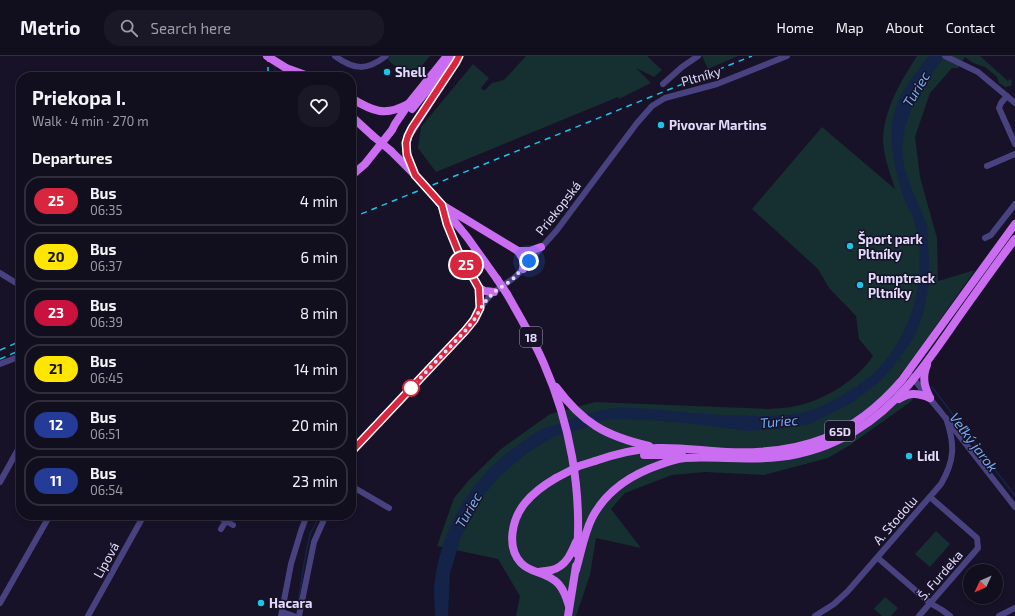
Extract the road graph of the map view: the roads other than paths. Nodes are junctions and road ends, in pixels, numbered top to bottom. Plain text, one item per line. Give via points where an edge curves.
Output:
1 (267, 56) edge
2 (335, 56) edge
3 (386, 56) edge
4 (447, 56) edge
5 (458, 56) edge
6 (698, 56) edge
7 (787, 56) edge
8 (945, 56) edge
9 (286, 68) junction
10 (290, 72) edge
11 (292, 72) edge
12 (297, 72) edge
13 (663, 84) dead end
14 (1007, 96) junction
15 (665, 98) joint
16 (356, 101) edge
17 (410, 102) junction
18 (1015, 103) edge
19 (356, 121) edge
20 (392, 130) junction
21 (1015, 144) edge
22 (1015, 154) edge
23 (987, 166) dead end
24 (356, 172) edge
25 (418, 178) junction
26 (1015, 204) edge
27 (442, 205) junction
28 (1015, 224) edge
29 (985, 238) dead end
30 (1015, 239) edge
31 (541, 247) junction
32 (518, 251) junction
33 (523, 269) junction
34 (0, 273) edge
35 (16, 283) edge
36 (479, 288) junction
37 (494, 292) junction
38 (480, 308) junction
39 (16, 358) edge
40 (928, 361) junction
41 (0, 364) edge
42 (911, 376) junction
43 (551, 381) junction
44 (930, 398) junction
45 (891, 404) junction
46 (946, 418) junction
47 (356, 447) edge
48 (658, 448) junction
49 (16, 453) edge
50 (615, 455) junction
51 (709, 458) junction
52 (0, 482) edge
53 (356, 489) edge
54 (930, 497) junction
55 (1015, 506) edge
56 (389, 508) dead end
57 (47, 520) edge
58 (141, 520) edge
59 (305, 520) edge
60 (324, 520) edge
61 (226, 521) joint
62 (234, 525) dead end
63 (221, 529) dead end
64 (578, 539) junction
65 (878, 558) junction
66 (576, 570) junction
67 (539, 572) junction
68 (0, 603) edge
69 (930, 603) junction
70 (1015, 608) edge
71 (569, 612) edge
72 (282, 614) edge
73 (88, 616) edge
74 (293, 616) edge
75 (300, 616) edge
76 (815, 616) edge
77 (919, 616) edge
78 (950, 616) edge
79 (1000, 616) edge

1 - 9 main road, bridge
2 - 3 street via 348,65 362,66 372,65
4 - 17 main road
5 - 20 main road
5 - 25 main road via 408,136 407,155
6 - 13 street
7 - 15 street, Pltníky via 722,82
8 - 14 street via 978,72
9 - 10 main road
9 - 11 main road
9 - 12 main road
14 - 18 street
14 - 21 street via 998,108
15 - 31 street, Priekopská via 642,116
16 - 17 main road via 383,112 399,109
17 - 20 main road
19 - 25 main road, 18, bridge
20 - 24 main road
22 - 23 street
25 - 27 main road, 18, bridge
26 - 29 street
27 - 32 main road
27 - 36 main road via 458,251
27 - 43 main road, 18, bridge via 507,294 538,349
28 - 42 main road, 65D
30 - 40 main road, 65D
31 - 32 main road via 530,251
31 - 33 street, Priekopská
32 - 33 main road via 524,261
33 - 37 street, Priekopská
34 - 35 street
36 - 37 main road via 485,292
36 - 38 main road
37 - 38 street, Priekopská
38 - 47 street, Priekopská via 465,331
39 - 41 street
40 - 42 main road, 65D
40 - 44 main road via 923,377
42 - 44 street
42 - 45 main road, 65D
42 - 48 main road, 65D via 864,417 835,434 805,445 753,452
43 - 48 main road via 578,414 602,430 628,442
43 - 64 main road, 18 via 570,444 576,487
44 - 45 main road via 909,394
44 - 46 street
45 - 51 main road, 65D via 848,435 807,452 752,459
46 - 54 street, A. Stodolu via 953,442 952,455 945,477
46 - 55 street
48 - 50 main road
49 - 52 street
50 - 51 main road via 658,454
50 - 67 main road, bridge via 575,468 556,478 538,489 524,504 513,531 512,546 516,556 525,566
51 - 66 main road via 684,458 665,463 637,474 614,489 598,508 587,529
53 - 56 street
54 - 65 street, A. Stodolu
54 - 69 street, Š. Furdeka via 977,538 978,548
57 - 68 street
58 - 73 street, Lipová
59 - 72 street via 288,574
60 - 75 street via 314,542 307,569
61 - 62 street
61 - 63 street
64 - 66 main road, 18
64 - 67 main road via 561,566
65 - 69 street
65 - 76 street, A. Stodolu via 841,598
66 - 71 main road, 18
67 - 71 main road via 560,584
69 - 77 street, Š. Furdeka
69 - 78 street
70 - 79 street
72 - 74 street

